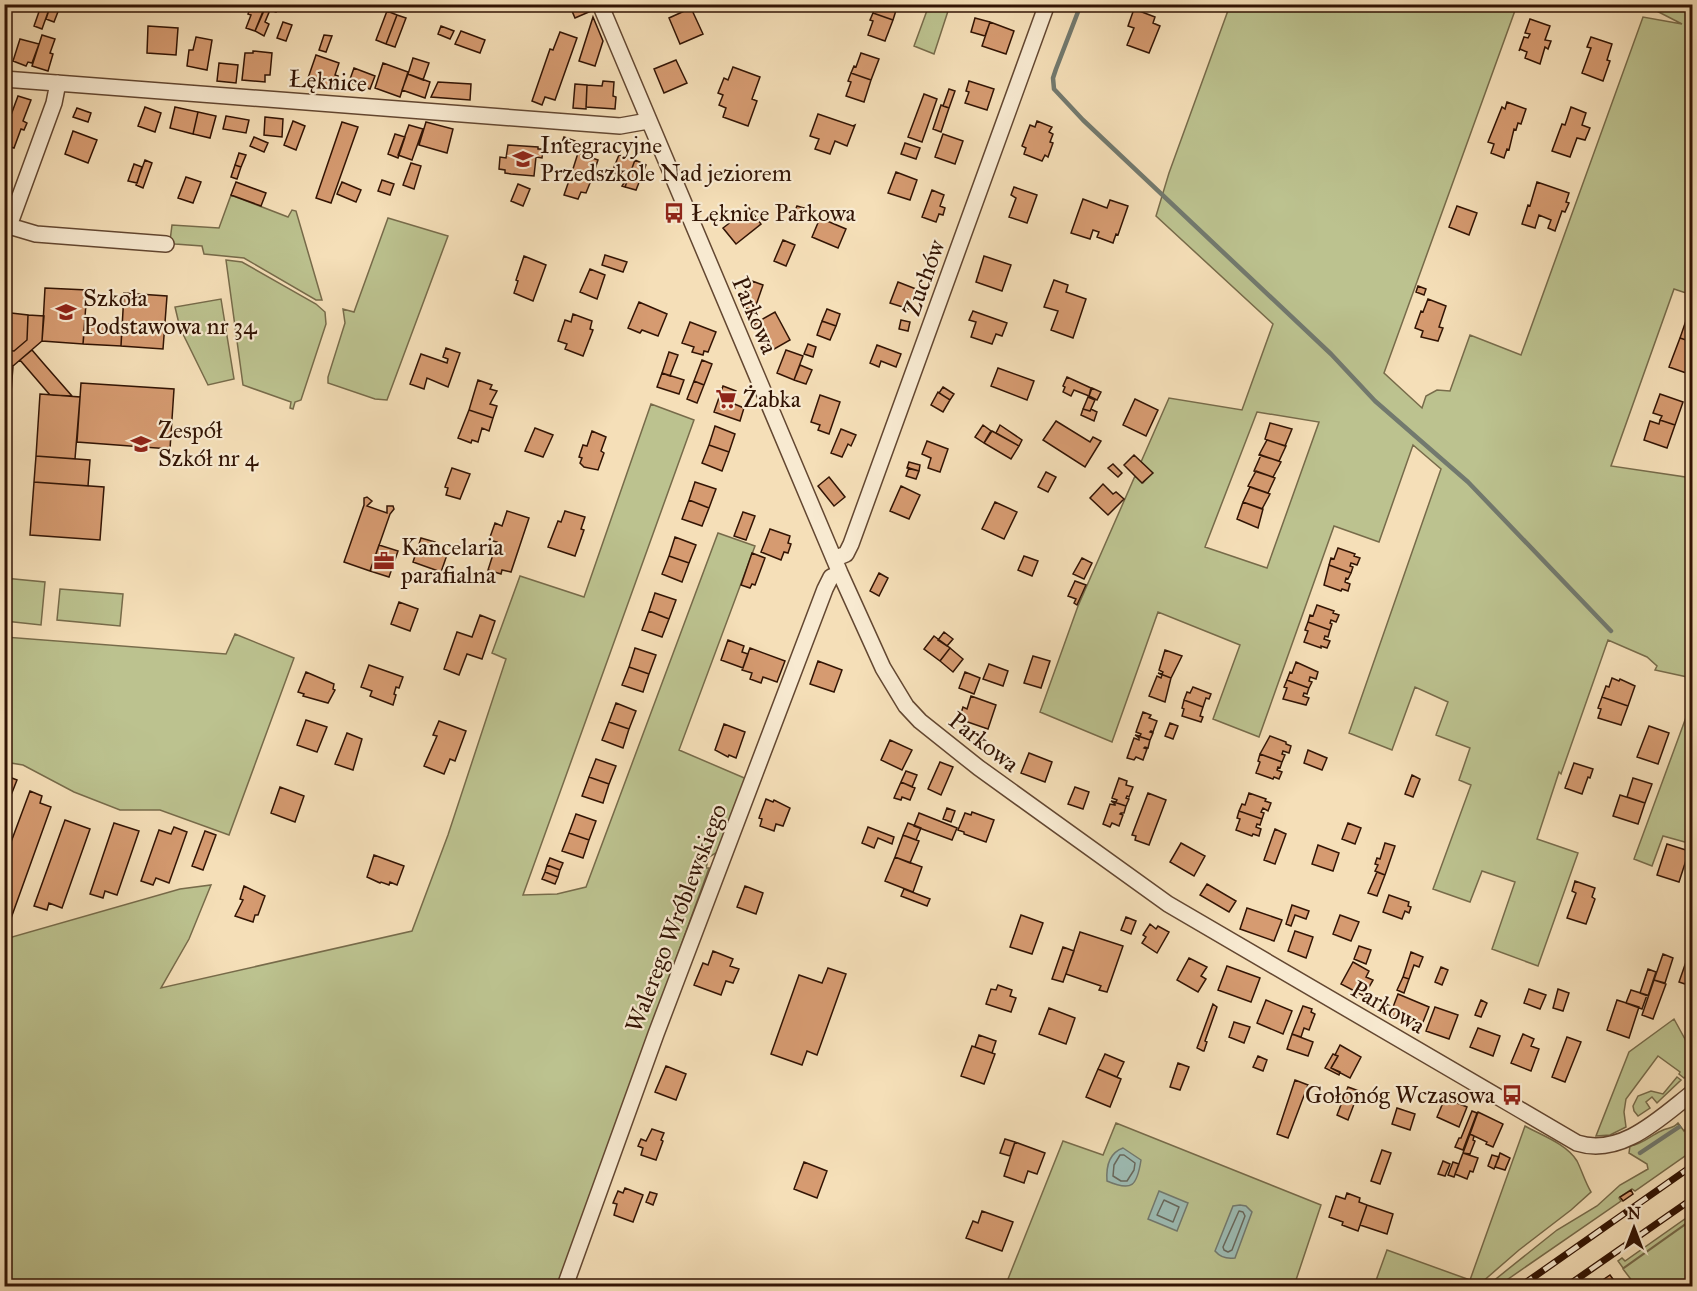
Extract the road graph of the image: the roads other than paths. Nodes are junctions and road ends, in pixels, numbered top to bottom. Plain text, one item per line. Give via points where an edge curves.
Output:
1 (600, 4) edge
2 (1047, 4) edge
3 (4, 79) edge
4 (58, 83) junction
5 (648, 121) junction
6 (7, 229) edge
7 (166, 244) dead end
8 (837, 566) junction
9 (1692, 1093) edge
10 (565, 1287) edge

1 - 5 street, Parkowa
2 - 8 street, Zuchów via 852,544
3 - 4 street, Łęknice
4 - 5 street, Łęknice via 620,126
4 - 6 street
5 - 8 street, Parkowa
6 - 7 street
8 - 9 street, Parkowa via 883,668 920,721 997,782 1187,916 1577,1143 1595,1147 1618,1144
8 - 10 street, Walerego Wróblewskiego via 820,600 656,1034

